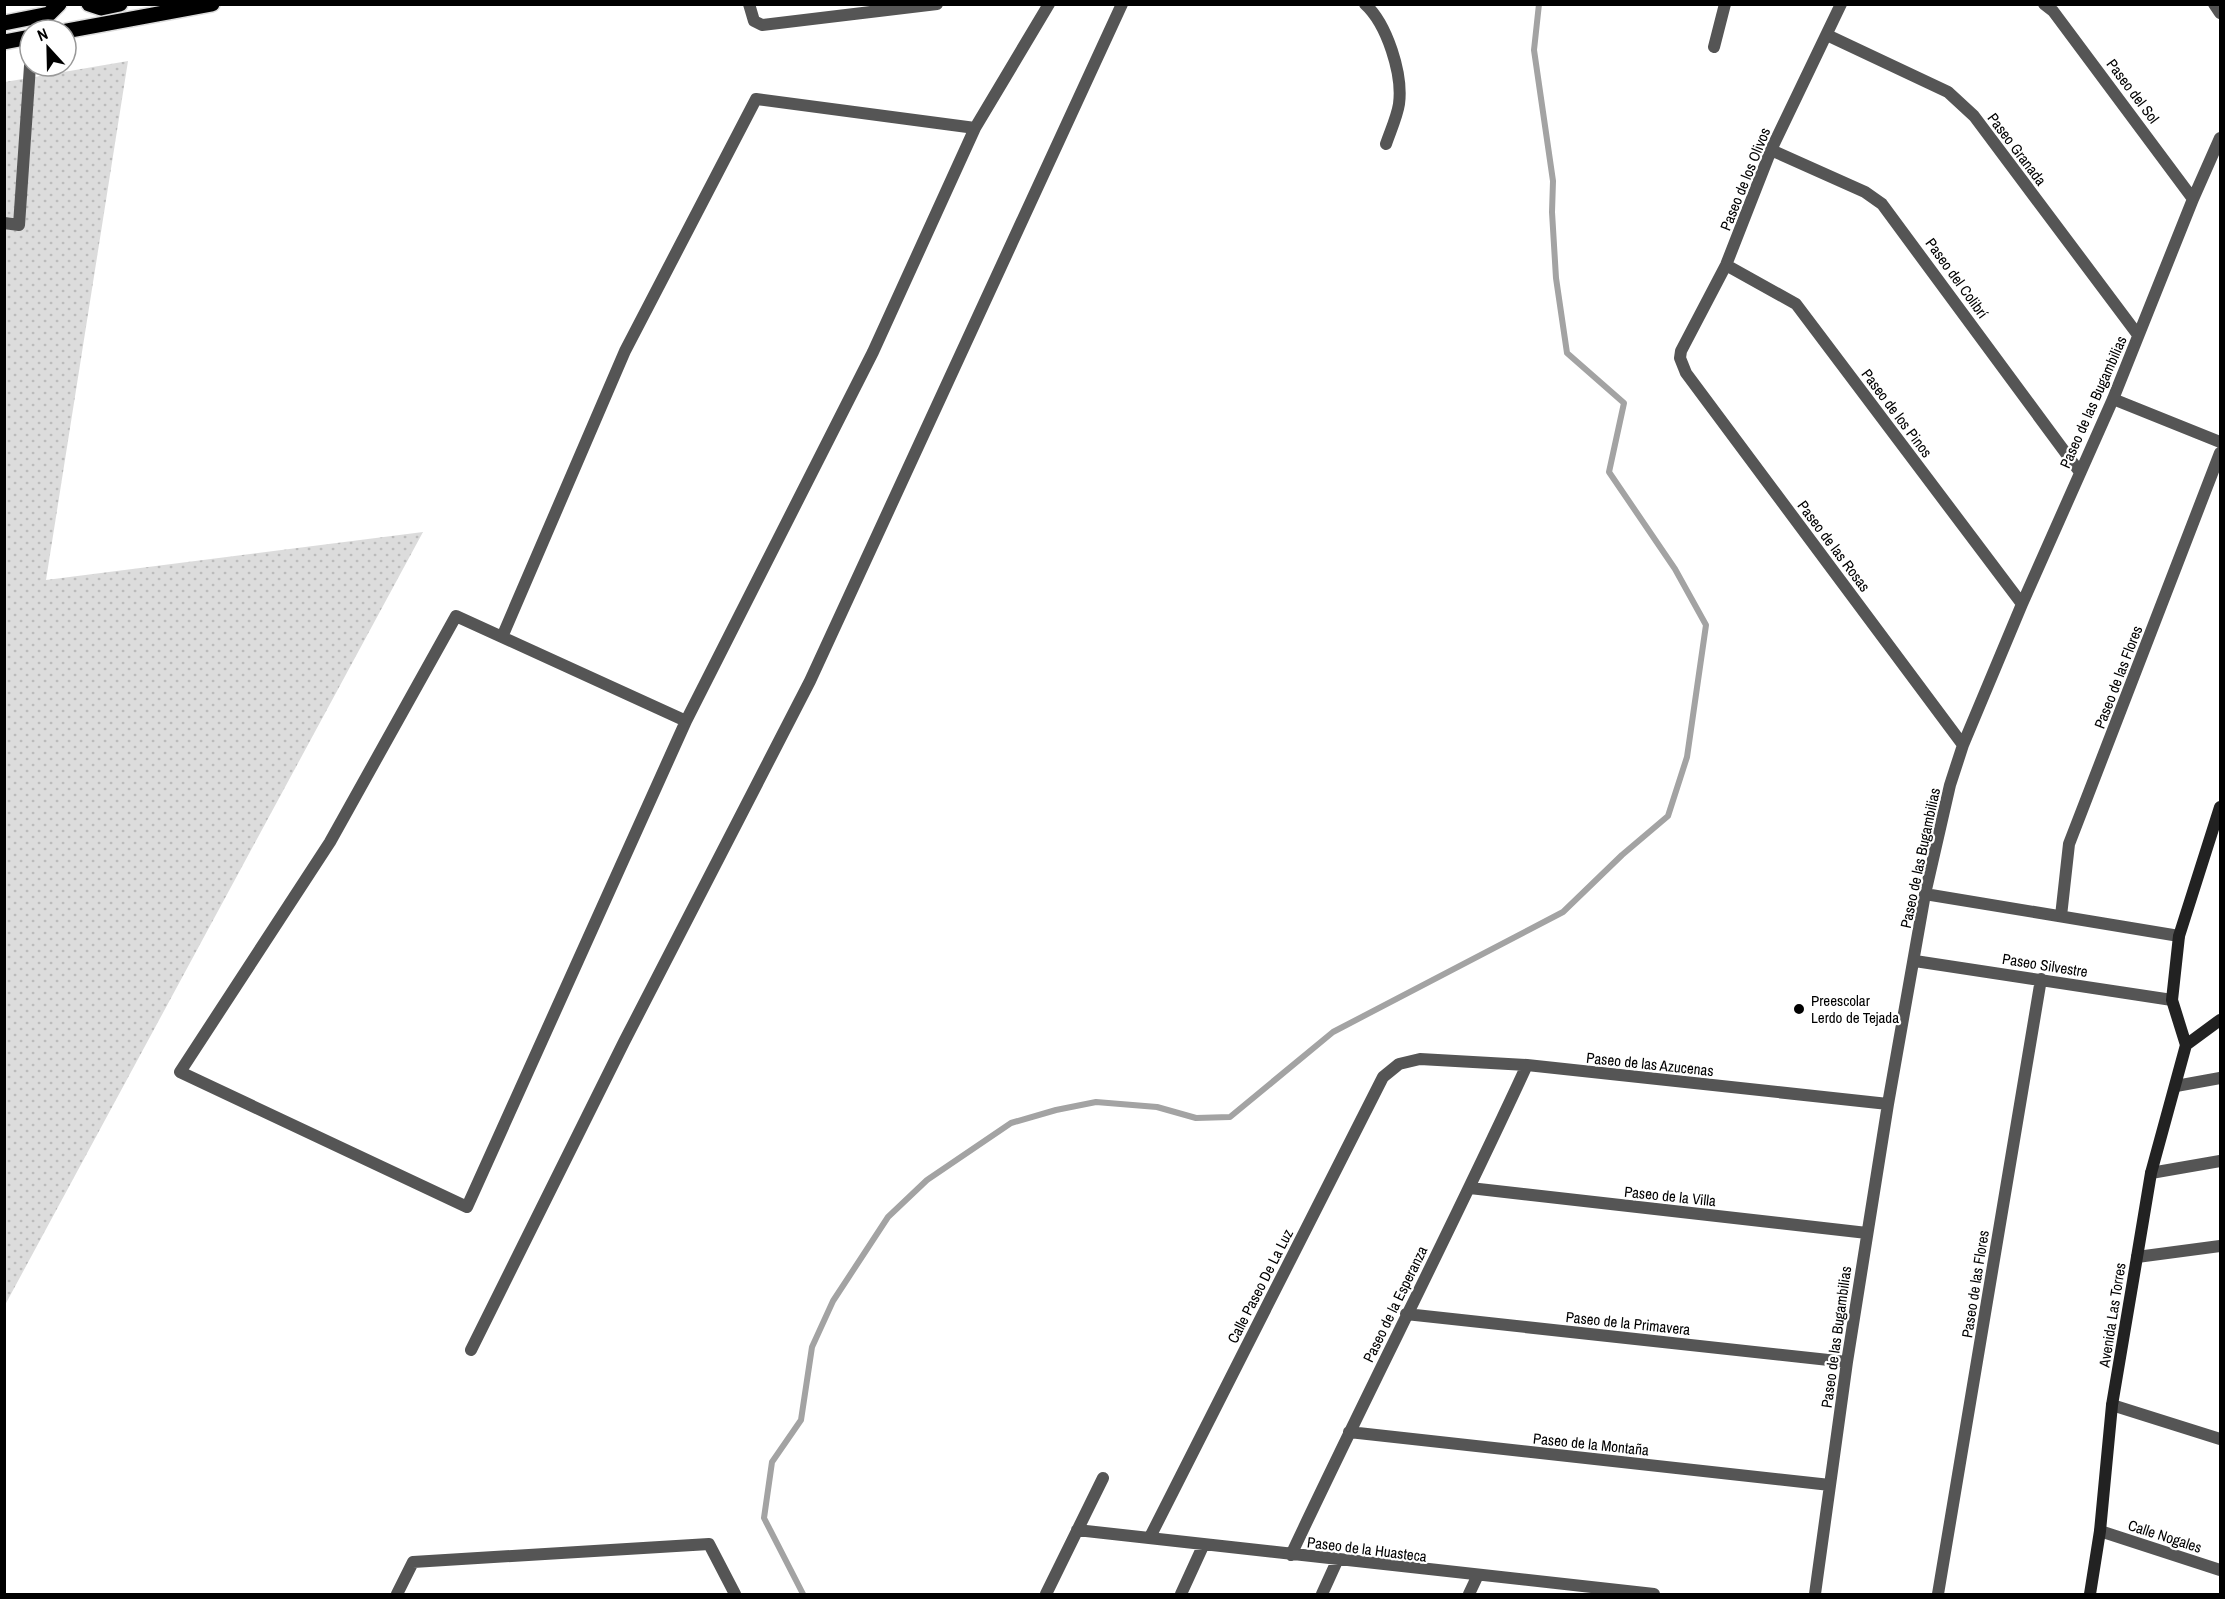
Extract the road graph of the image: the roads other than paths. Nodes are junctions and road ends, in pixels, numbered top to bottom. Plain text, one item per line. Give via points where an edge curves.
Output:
1 (59, 4) edge
2 (89, 4) edge
3 (120, 4) edge
4 (749, 4) edge
5 (937, 4) edge
6 (1049, 4) edge
7 (1122, 4) edge
8 (1365, 4) edge
9 (1725, 4) edge
10 (1841, 4) edge
11 (2044, 4) edge
12 (2214, 4) edge
13 (204, 5) edge
14 (2220, 13) edge
15 (4, 23) edge
16 (78, 29) edge
17 (1827, 35) junction
18 (1714, 47) dead end
19 (29, 78) edge
20 (975, 128) junction
21 (2220, 138) edge
22 (1386, 144) dead end
23 (1771, 150) junction
24 (2193, 199) junction
25 (4, 223) edge
26 (1726, 265) junction
27 (2138, 335) junction
28 (1682, 365) joint
29 (2113, 399) junction
30 (2220, 442) edge
31 (2220, 453) edge
32 (2079, 471) junction
33 (2022, 604) junction
34 (502, 638) junction
35 (686, 721) junction
36 (1964, 745) junction
37 (2220, 807) edge
38 (1925, 894) junction
39 (2061, 916) junction
40 (2179, 936) junction
41 (1915, 961) junction
42 (2041, 979) junction
43 (2172, 1000) junction
44 (2220, 1020) edge
45 (2186, 1045) junction
46 (1410, 1060) joint
47 (1527, 1065) junction
48 (2220, 1078) edge
49 (2176, 1086) junction
50 (1888, 1104) junction
51 (2220, 1161) edge
52 (2151, 1173) junction
53 (1470, 1188) junction
54 (1867, 1233) junction
55 (2220, 1246) edge
56 (2136, 1257) junction
57 (1406, 1314) junction
58 (471, 1350) dead end
59 (1847, 1362) junction
60 (2112, 1405) junction
61 (1349, 1432) junction
62 (2220, 1439) edge
63 (1103, 1478) dead end
64 (1830, 1485) junction
65 (1077, 1530) junction
66 (2100, 1532) junction
67 (1150, 1537) junction
68 (1203, 1546) junction
69 (1291, 1555) junction
70 (1337, 1561) junction
71 (2220, 1570) edge
72 (1477, 1577) junction
73 (1601, 1592) edge
74 (397, 1594) edge
75 (735, 1594) edge
76 (1046, 1594) edge
77 (1181, 1594) edge
78 (1322, 1594) edge
79 (1469, 1594) edge
80 (1654, 1594) edge
81 (1815, 1594) edge
82 (1938, 1594) edge
83 (2090, 1594) edge

1 - 15 main road via 49,14
2 - 3 main road via 101,8
4 - 5 street via 754,21 762,25
6 - 20 street
7 - 58 street via 810,681
8 - 22 street via 1376,14 1396,69 1399,104
9 - 18 street
10 - 17 street, Paseo de los Olivos
11 - 24 street, Paseo del Sol via 2120,98
12 - 14 street
13 - 16 main road
17 - 23 street, Paseo de los Olivos
17 - 27 street, Paseo Granada via 1948,92 1974,116
19 - 25 street via 19,225
20 - 34 street via 756,99 625,351
20 - 35 street via 873,352
21 - 24 street, Paseo de las Bugambilias
23 - 26 street, Paseo de los Olivos
23 - 32 street, Paseo del Colibrí via 1865,192 1882,204
24 - 27 street, Paseo de las Bugambilias
26 - 28 street, Paseo de los Olivos via 1681,351
26 - 33 street, Paseo de los Pinos via 1796,304
27 - 29 street, Paseo de las Bugambilias
28 - 36 street, Paseo de las Rosas
29 - 30 street
29 - 32 street, Paseo de las Bugambilias
31 - 39 street, Paseo de las Flores via 2069,844
32 - 33 street, Paseo de las Bugambilias
33 - 36 street, Paseo de las Bugambilias
34 - 35 street
34 - 35 street via 456,616 330,842 180,1072 467,1207
36 - 38 street, Paseo de las Bugambilias via 1938,829
37 - 40 street
38 - 39 street
38 - 41 street, Paseo de las Bugambilias
39 - 40 street
40 - 43 street
41 - 42 street, Paseo Silvestre
41 - 50 street, Paseo de las Bugambilias
42 - 43 street, Paseo Silvestre
42 - 82 street, Paseo de las Flores
43 - 45 street
44 - 45 street
45 - 49 street, Avenida Las Torres
46 - 47 street, Paseo de las Azucenas
46 - 67 street, Calle Paseo De La Luz via 1383,1077
47 - 50 street, Paseo de las Azucenas
47 - 53 street, Paseo de la Esperanza
48 - 49 street
49 - 52 street, Avenida Las Torres
50 - 54 street, Paseo de las Bugambilias
51 - 52 street
52 - 56 street, Avenida Las Torres
53 - 54 street, Paseo de la Villa
53 - 57 street, Paseo de la Esperanza
54 - 59 street, Paseo de las Bugambilias
55 - 56 street
56 - 60 street, Avenida Las Torres
57 - 59 street, Paseo de la Primavera
57 - 61 street, Paseo de la Esperanza
59 - 64 street, Paseo de las Bugambilias
60 - 62 street
60 - 66 street, Avenida Las Torres
61 - 64 street, Paseo de la Montaña
61 - 69 street, Paseo de la Esperanza
63 - 65 street
64 - 81 street, Paseo de las Bugambilias
65 - 67 street, Paseo de la Huasteca
65 - 76 street
66 - 71 street, Calle Nogales
66 - 83 street, Avenida Las Torres
67 - 68 street, Paseo de la Huasteca
68 - 69 street, Paseo de la Huasteca
68 - 77 street
69 - 70 street, Paseo de la Huasteca
70 - 72 street, Paseo de la Huasteca
70 - 78 street
72 - 73 street, Paseo de la Huasteca
72 - 79 street
73 - 80 street, Paseo de la Huasteca
74 - 75 street via 413,1562 709,1544

